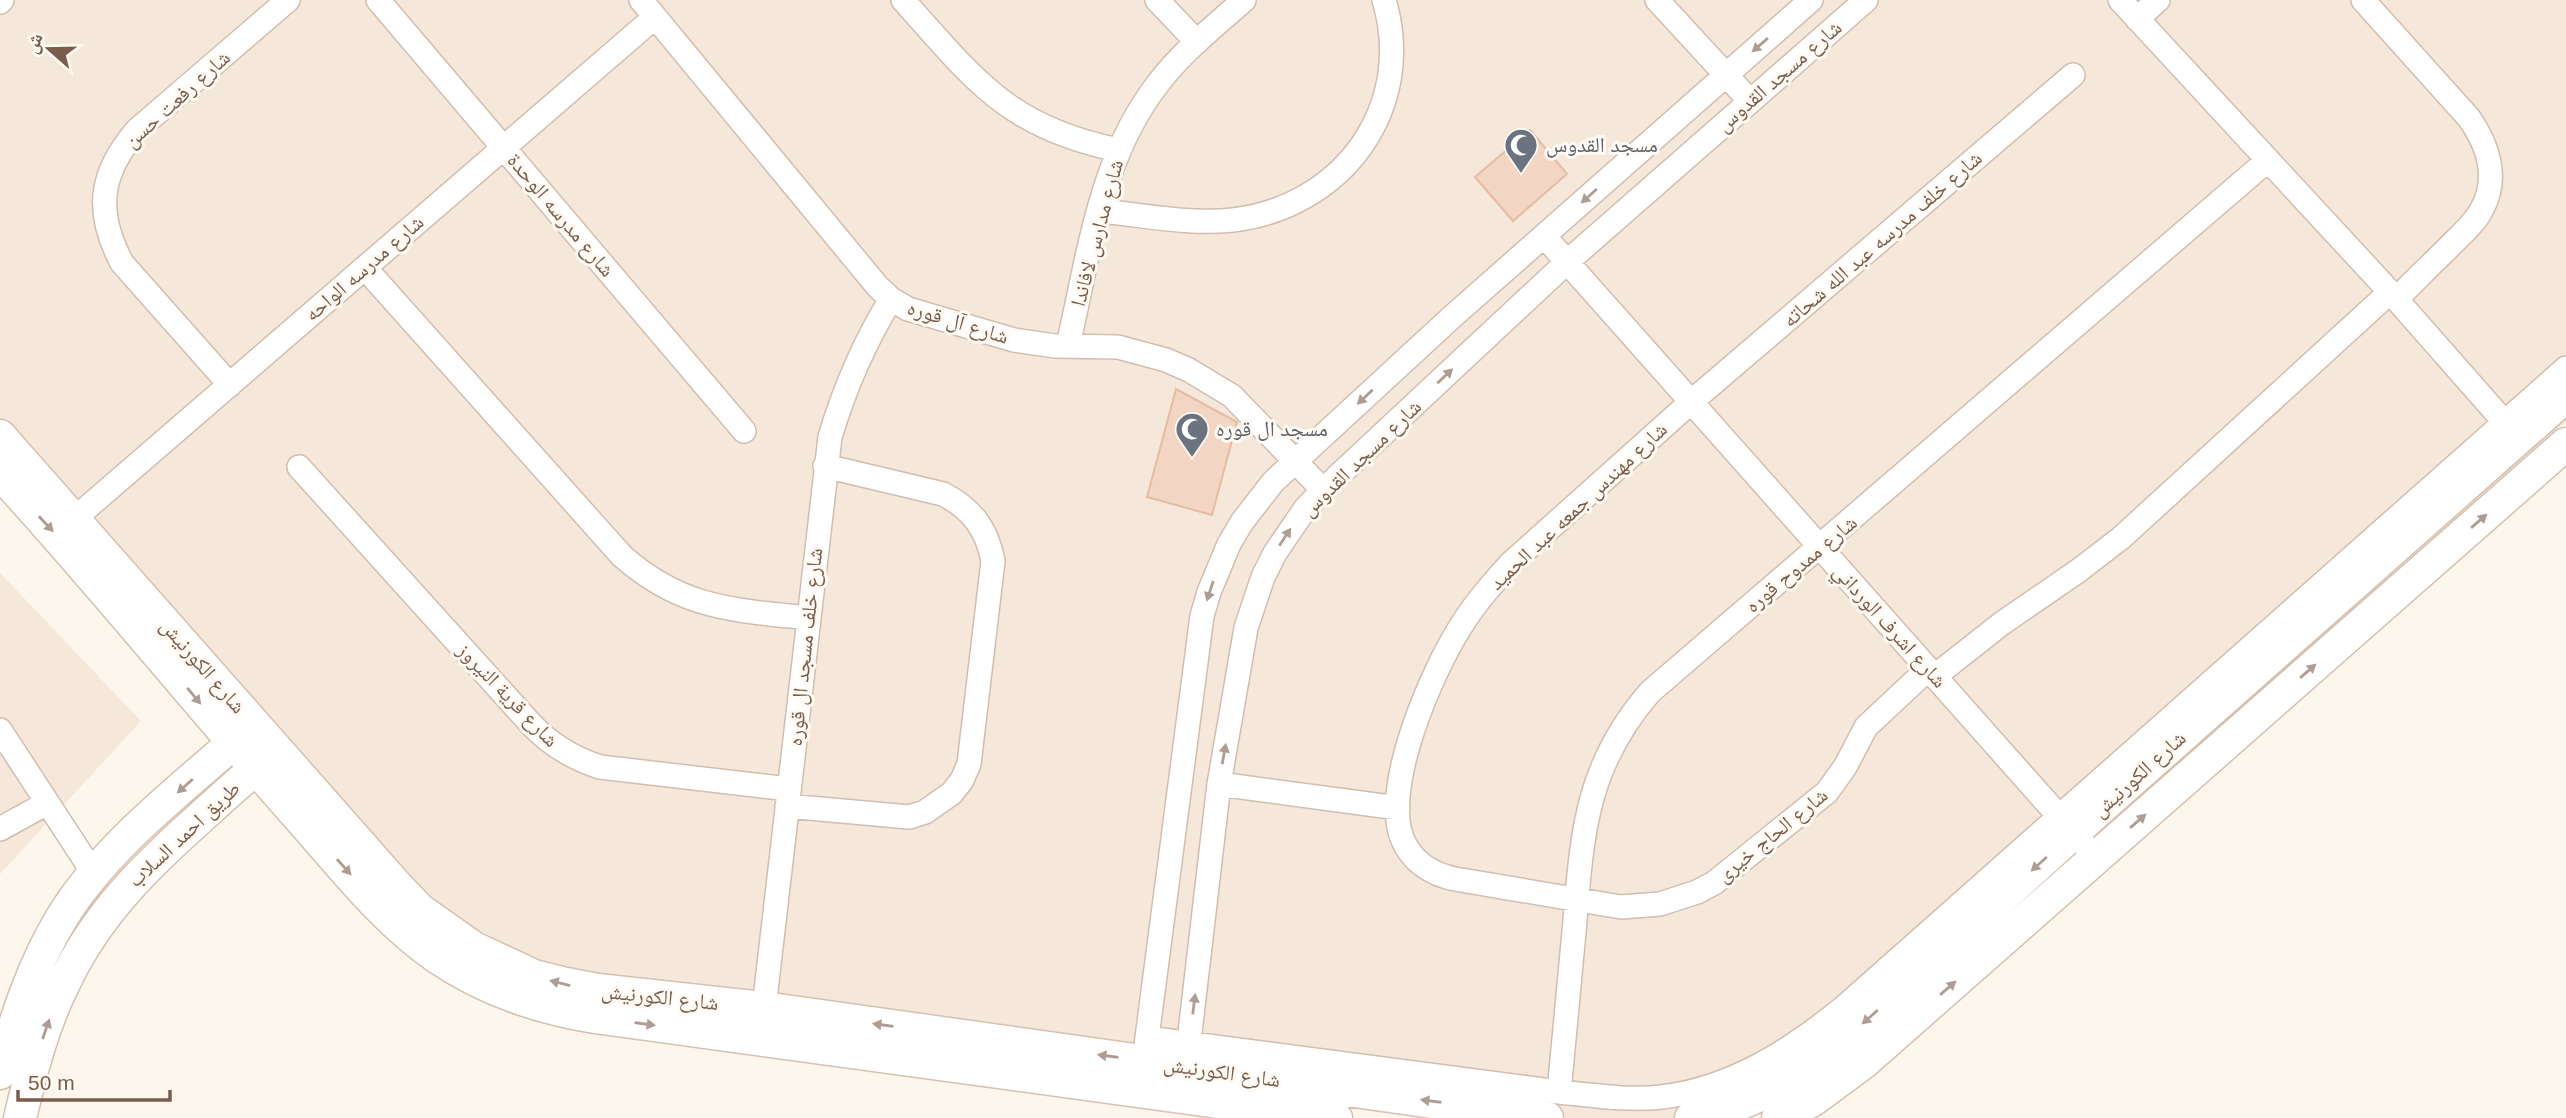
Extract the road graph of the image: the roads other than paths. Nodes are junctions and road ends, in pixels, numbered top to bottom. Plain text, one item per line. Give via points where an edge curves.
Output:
1 (288, 0) edge
2 (378, 0) edge
3 (904, 0) edge
4 (1157, 0) edge
5 (1244, 0) edge
6 (1384, 0) edge
7 (1657, 0) edge
8 (1811, 0) edge
9 (1866, 0) edge
10 (2120, 0) edge
11 (2158, 0) edge
12 (2363, 0) edge
13 (648, 9) edge
14 (2137, 19) junction
15 (1196, 42) junction
16 (1726, 75) junction
17 (2073, 75) dead end
18 (1750, 101) junction
19 (504, 148) junction
20 (1118, 150) junction
21 (2268, 160) junction
22 (1100, 211) junction
23 (1544, 236) junction
24 (1567, 262) junction
25 (365, 268) junction
26 (2393, 296) junction
27 (891, 299) junction
28 (1068, 345) junction
29 (2566, 368) edge
30 (230, 385) junction
31 (2566, 396) edge
32 (1691, 402) junction
33 (2511, 430) junction
34 (744, 431) dead end
35 (0, 436) edge
36 (2566, 444) edge
37 (1297, 460) junction
38 (299, 467) dead end
39 (825, 467) junction
40 (0, 474) edge
41 (1323, 490) junction
42 (74, 519) junction
43 (1820, 547) junction
44 (809, 618) junction
45 (1931, 672) junction
46 (0, 730) edge
47 (244, 734) junction
48 (266, 759) junction
49 (1219, 785) junction
50 (788, 798) junction
51 (47, 803) junction
52 (1398, 808) junction
53 (2066, 825) junction
54 (0, 829) edge
55 (2096, 858) junction
56 (94, 874) junction
57 (1577, 900) junction
58 (764, 1008) junction
59 (1143, 1063) junction
60 (1186, 1069) junction
61 (0, 1073) edge
62 (1553, 1105) edge
63 (20, 1118) edge
64 (1336, 1118) edge
65 (1691, 1118) edge
66 (1778, 1118) edge

1 - 30 street, شارع رفعت حسن via 137,130 121,148 104,194 110,242 122,264
2 - 19 street, شارع مدرسه الوحدة
3 - 20 street via 966,72 1009,108 1062,135
4 - 15 street
5 - 15 street, شارع مدارس لافاندا
6 - 22 street via 1393,51 1385,100 1364,142 1317,189 1276,210 1233,220
7 - 16 street
8 -> 16 street, شارع مسجد القدوس
9 - 18 street, شارع مسجد القدوس
10 - 14 street
11 - 14 street
12 - 26 street, شارع الحاج خيرى via 2475,126 2488,152 2491,171 2482,209 2471,225
13 - 19 street, شارع مدرسه الواحه
13 - 27 street, شارع آل قوره
14 - 21 street
15 - 20 street, شارع مدارس لافاندا via 1144,102
16 - 18 street
16 -> 23 street, شارع مسجد القدوس
17 - 32 street, شارع خلف مدرسه عبد الله شحاته
18 - 24 street, شارع مسجد القدوس
19 - 25 street, شارع مدرسه الواحه
19 - 34 street, شارع مدرسه الوحدة
20 - 22 street, شارع مدارس لافاندا
21 - 26 street
21 - 43 street, شارع ممدوح قوره
22 - 28 street, شارع مدارس لافاندا
23 - 24 street, شارع اشرف الورداني
23 -> 37 street, شارع مسجد القدوس
24 - 32 street, شارع اشرف الورداني
41 -> 24 street, شارع مسجد القدوس
25 - 30 street, شارع مدرسه الواحه
25 - 44 street via 640,572 683,597 706,604
26 - 33 street
26 - 45 street, شارع الحاج خيرى via 2121,538
27 - 28 street, شارع آل قوره via 908,309 1014,340
27 - 39 street, شارع خلف مسجد ال قوره via 848,381
28 - 37 street, شارع آل قوره via 1118,347 1189,370 1232,396
29 - 33 street
30 - 42 street, شارع مدرسه الواحه
31 - 33 street, شارع الكورنيش
32 - 43 street, شارع اشرف الورداني
32 - 52 street, شارع مهندس جمعه عبد الحميد via 1511,563 1485,592 1462,624 1425,694 1412,731
33 - 53 street, شارع الكورنيش
35 - 42 street, شارع الكورنيش
55 -> 36 street, شارع الكورنيش
37 - 41 street, شارع آل قوره
37 -> 59 street, شارع مسجد القدوس via 1242,522 1218,568 1202,616
38 - 50 street, شارع قرية النيروز via 554,746 600,767
39 - 44 street, شارع خلف مسجد ال قوره
39 - 50 street, شارع قرية النيروز via 943,494 972,513 983,528 993,561 974,734 962,780 953,793 925,812 909,817
40 -> 47 street, شارع الكورنيش
49 -> 41 street, شارع مسجد القدوس via 1253,602 1275,553
42 - 47 street, شارع الكورنيش
43 - 45 street, شارع اشرف الورداني
43 - 57 street, شارع ممدوح قوره via 1633,711 1596,780 1583,831
44 - 50 street, شارع خلف مسجد ال قوره
45 - 53 street, شارع اشرف الورداني
45 - 57 street, شارع الحاج خيرى via 1866,727 1827,792 1714,883 1679,899 1640,906
46 - 51 street
47 - 48 street, شارع الكورنيش
47 -> 56 street, طريق احمد السلاب via 122,843
58 -> 48 street, شارع الكورنيش via 566,984 534,976 474,948 438,924
48 -> 59 street, شارع الكورنيش via 380,907 407,933 465,973 531,1003 595,1017
63 -> 48 street, طريق احمد السلاب via 46,1026 88,940 148,865
49 - 52 street
60 -> 49 street, شارع مسجد القدوس
50 - 58 street, شارع خلف مسجد ال قوره
51 - 54 street
51 - 56 street
52 - 57 street, شارع الحاج خيرى via 1408,849 1441,876
53 - 55 street, شارع اشرف الورداني
53 - 62 street via 1803,1040 1759,1066 1710,1086 1661,1097 1610,1097
53 -> 65 street, شارع الكورنيش via 1842,1043 1777,1088
66 -> 55 street, شارع الكورنيش via 1813,1100 1855,1069
56 - 61 street, طريق احمد السلاب via 62,918 37,965
57 - 62 street, شارع ممدوح قوره
59 -> 58 street, شارع الكورنيش
59 - 60 street, شارع الكورنيش
60 - 62 street, شارع الكورنيش
60 - 64 street, شارع الكورنيش

